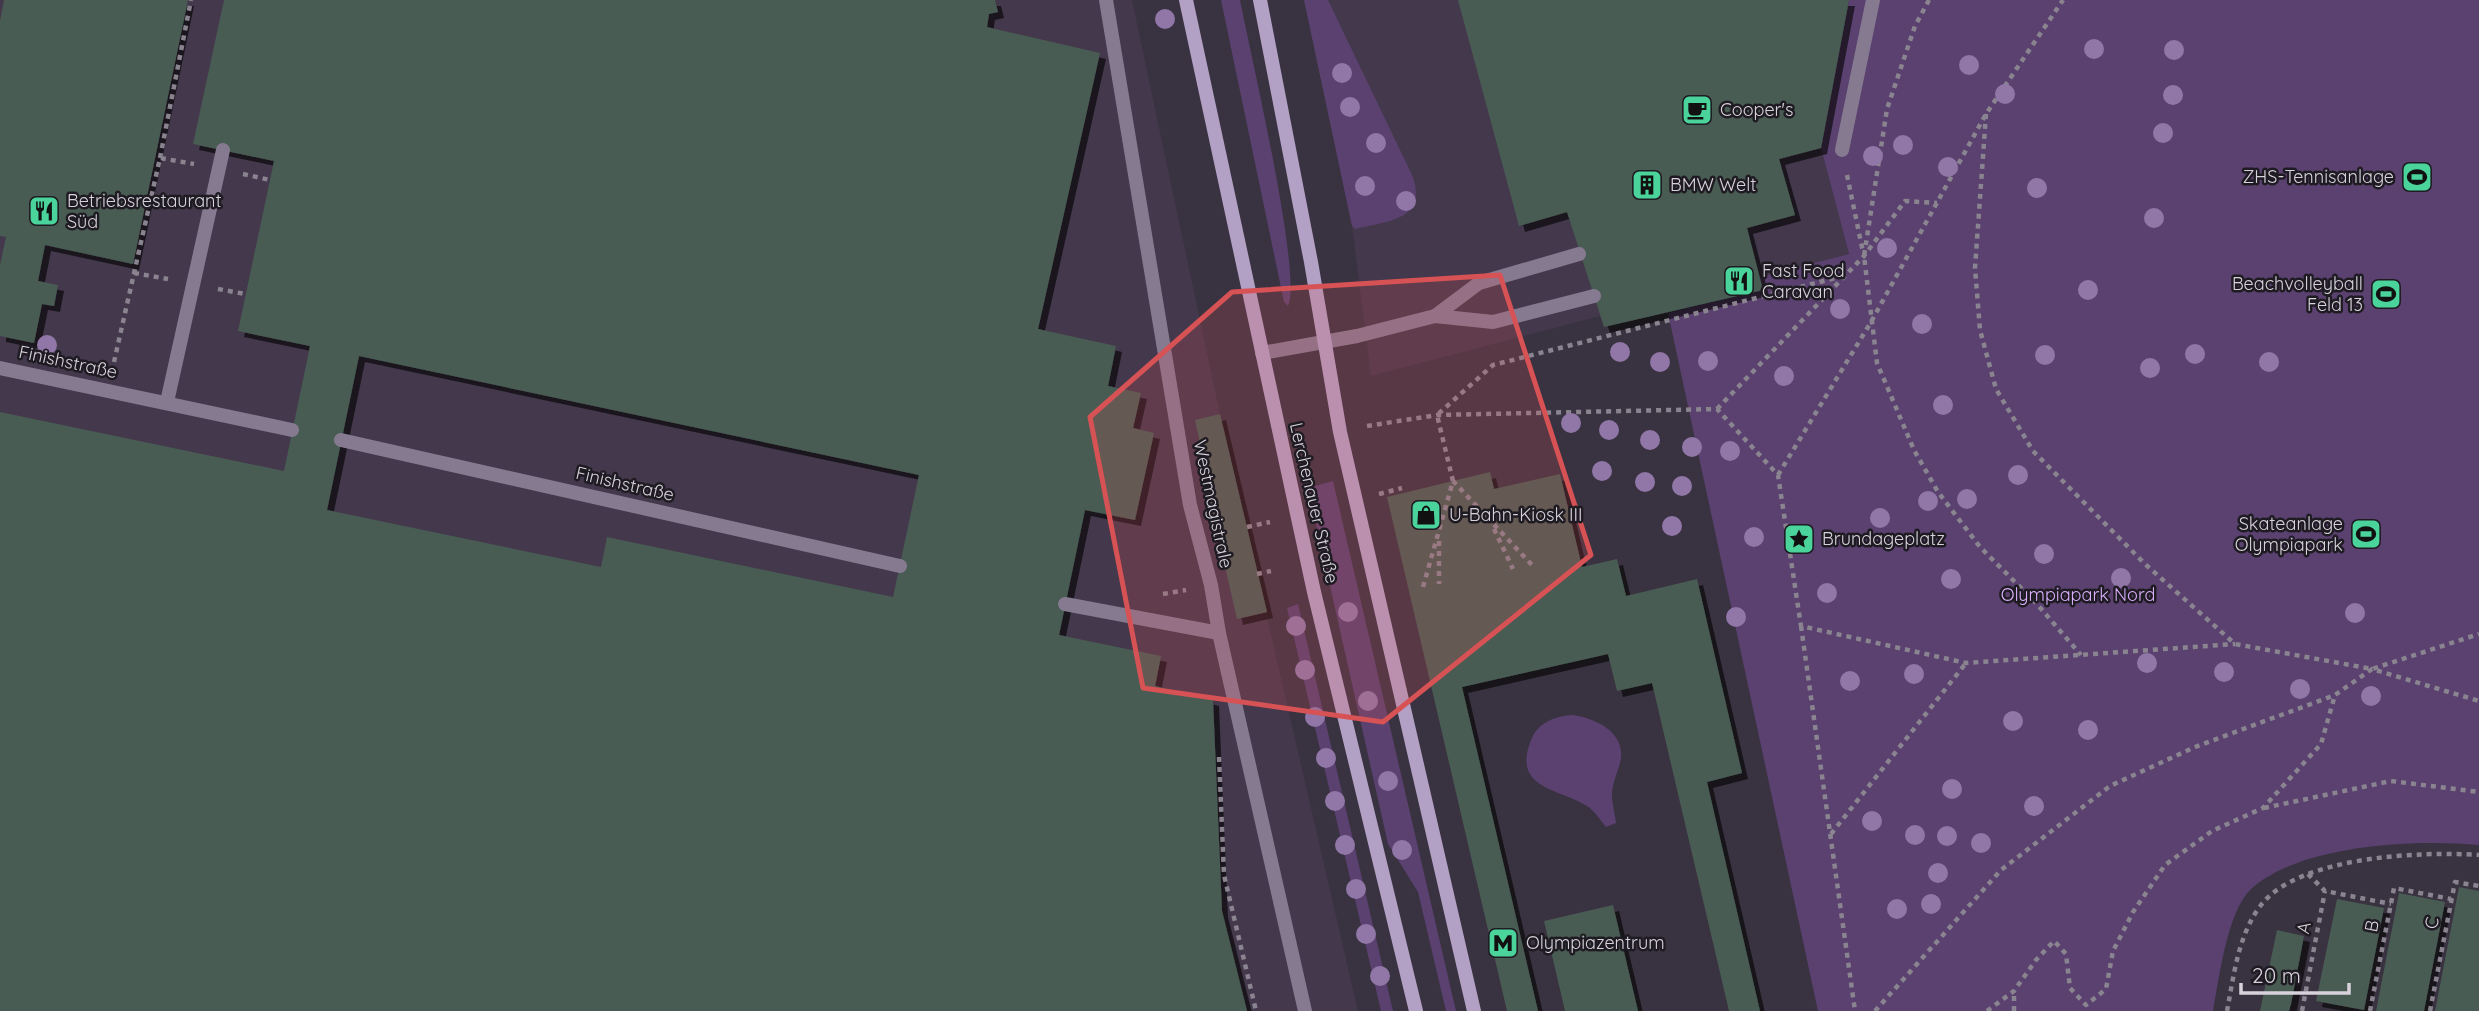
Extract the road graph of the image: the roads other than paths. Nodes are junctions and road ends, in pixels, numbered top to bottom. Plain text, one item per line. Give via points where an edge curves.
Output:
1 (1106, 0) edge
2 (1186, 0) edge
3 (1260, 0) edge
4 (1873, 0) edge
5 (223, 150) dead end
6 (1842, 150) road end
7 (1579, 254) dead end
8 (1594, 296) dead end
9 (1435, 316) junction
10 (1324, 341) junction
11 (1262, 352) junction
12 (0, 368) edge
13 (167, 402) junction
14 (292, 430) dead end
15 (341, 440) dead end
16 (900, 566) dead end
17 (1065, 604) dead end
18 (1219, 633) junction
19 (1305, 1011) edge
20 (1416, 1011) edge
21 (1474, 1011) edge

1 - 18 lane, Westmagistrale via 1190,505
2 - 11 main road, Lerchenauer Straße
3 - 10 main road
4 - 6 lane
5 - 13 lane
7 - 9 lane via 1479,283
8 - 9 lane via 1493,322
9 - 10 lane
10 - 11 lane
10 - 21 main road via 1354,496
11 - 20 main road, Lerchenauer Straße via 1314,592
12 - 13 lane, Finishstraße
13 - 14 lane, Finishstraße
15 - 16 lane, Finishstraße
17 - 18 lane
18 - 19 lane, Westmagistrale

